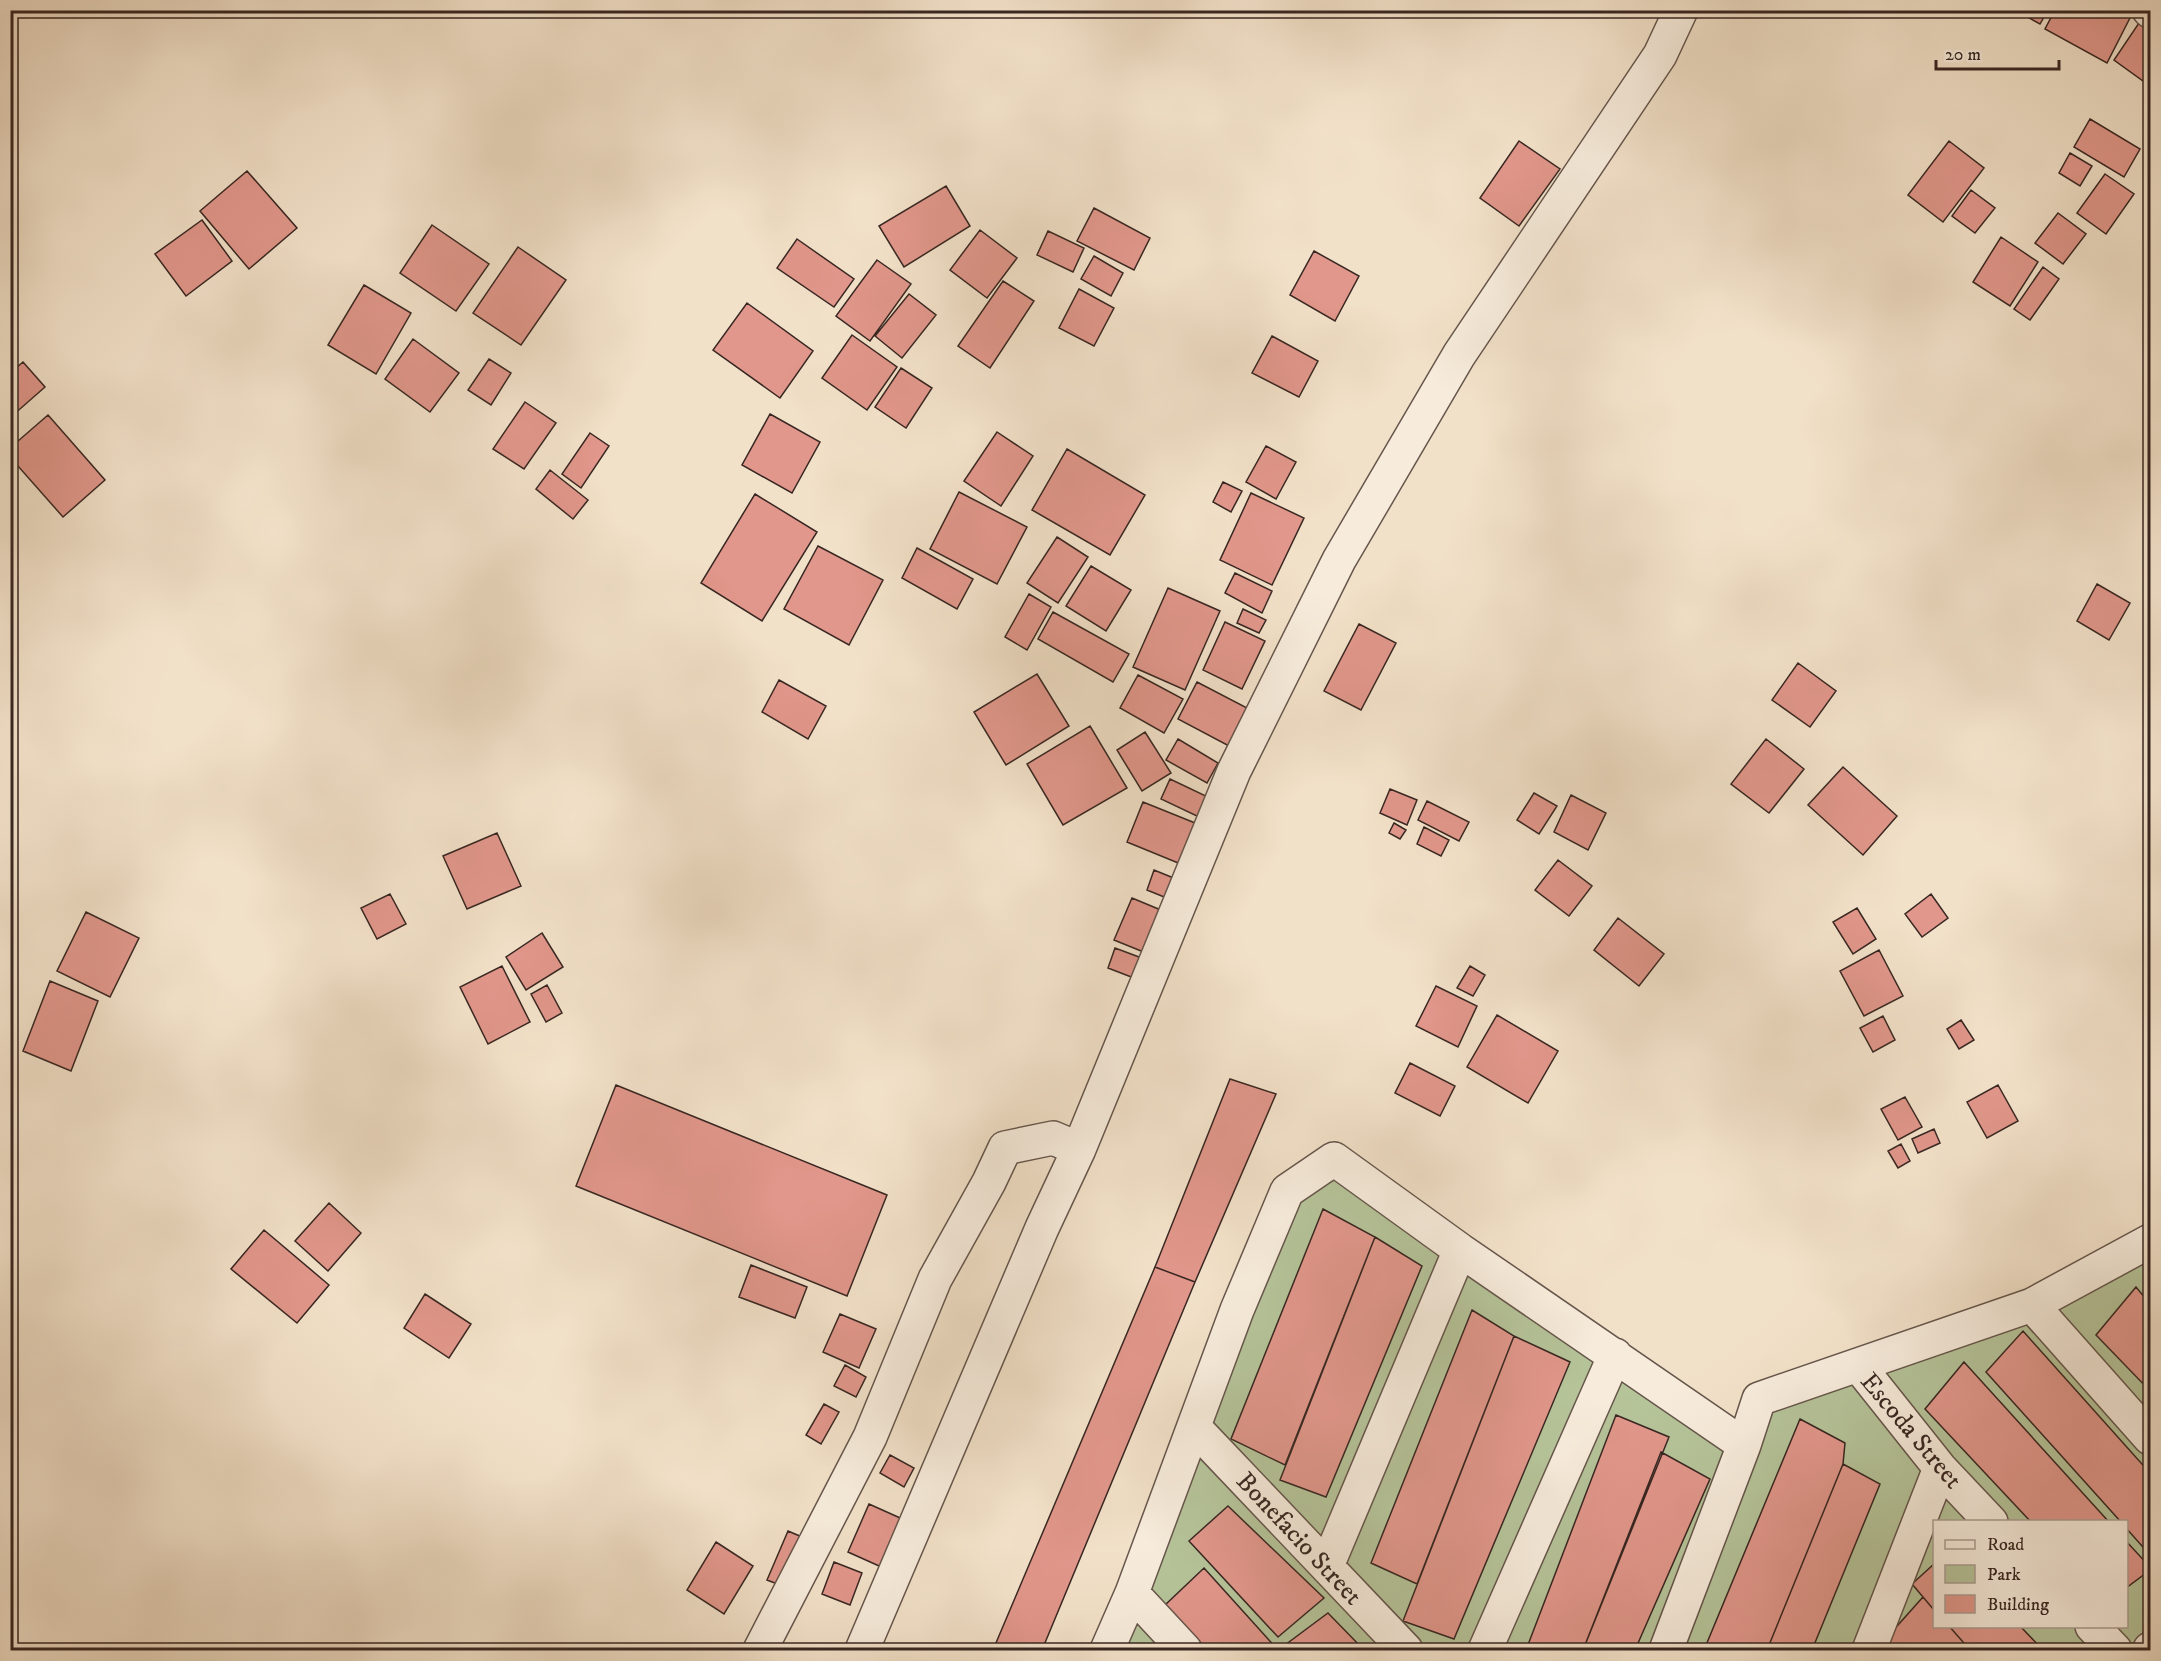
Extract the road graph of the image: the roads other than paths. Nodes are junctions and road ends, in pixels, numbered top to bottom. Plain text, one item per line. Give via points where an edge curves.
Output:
1 (1681, 10) edge
2 (1078, 1149) junction
3 (2151, 1241) edge
4 (1460, 1250) junction
5 (2032, 1305) junction
6 (1615, 1355) junction
7 (1858, 1365) junction
8 (1194, 1427) junction
9 (2151, 1438) edge
10 (1744, 1445) junction
11 (1940, 1468) junction
12 (1990, 1520) edge
13 (1327, 1566) junction
14 (1132, 1593) junction
15 (2094, 1628) edge
16 (760, 1650) edge
17 (862, 1650) edge
18 (1107, 1650) edge
19 (1185, 1650) edge
20 (1406, 1650) edge
21 (1485, 1650) edge
22 (1666, 1650) edge
23 (1869, 1650) edge
24 (2115, 1650) edge

1 - 2 street via 1660,56 1459,356 1339,560 1234,771
2 - 16 street via 1053,1138 1005,1148 935,1279 870,1437
2 - 17 street
3 - 5 street
4 - 6 street
4 - 8 street via 1334,1158 1287,1191
4 - 13 street
5 - 7 street
5 - 9 street
6 - 10 street
6 - 21 street
7 - 10 street via 1759,1400
7 - 11 street, Escoda Street
8 - 13 street, Bonefacio Street
8 - 14 street
10 - 22 street
11 - 12 street, Escoda Street
11 - 23 street
13 - 20 street, Bonefacio Street
14 - 18 street
14 - 19 street
15 - 24 street

